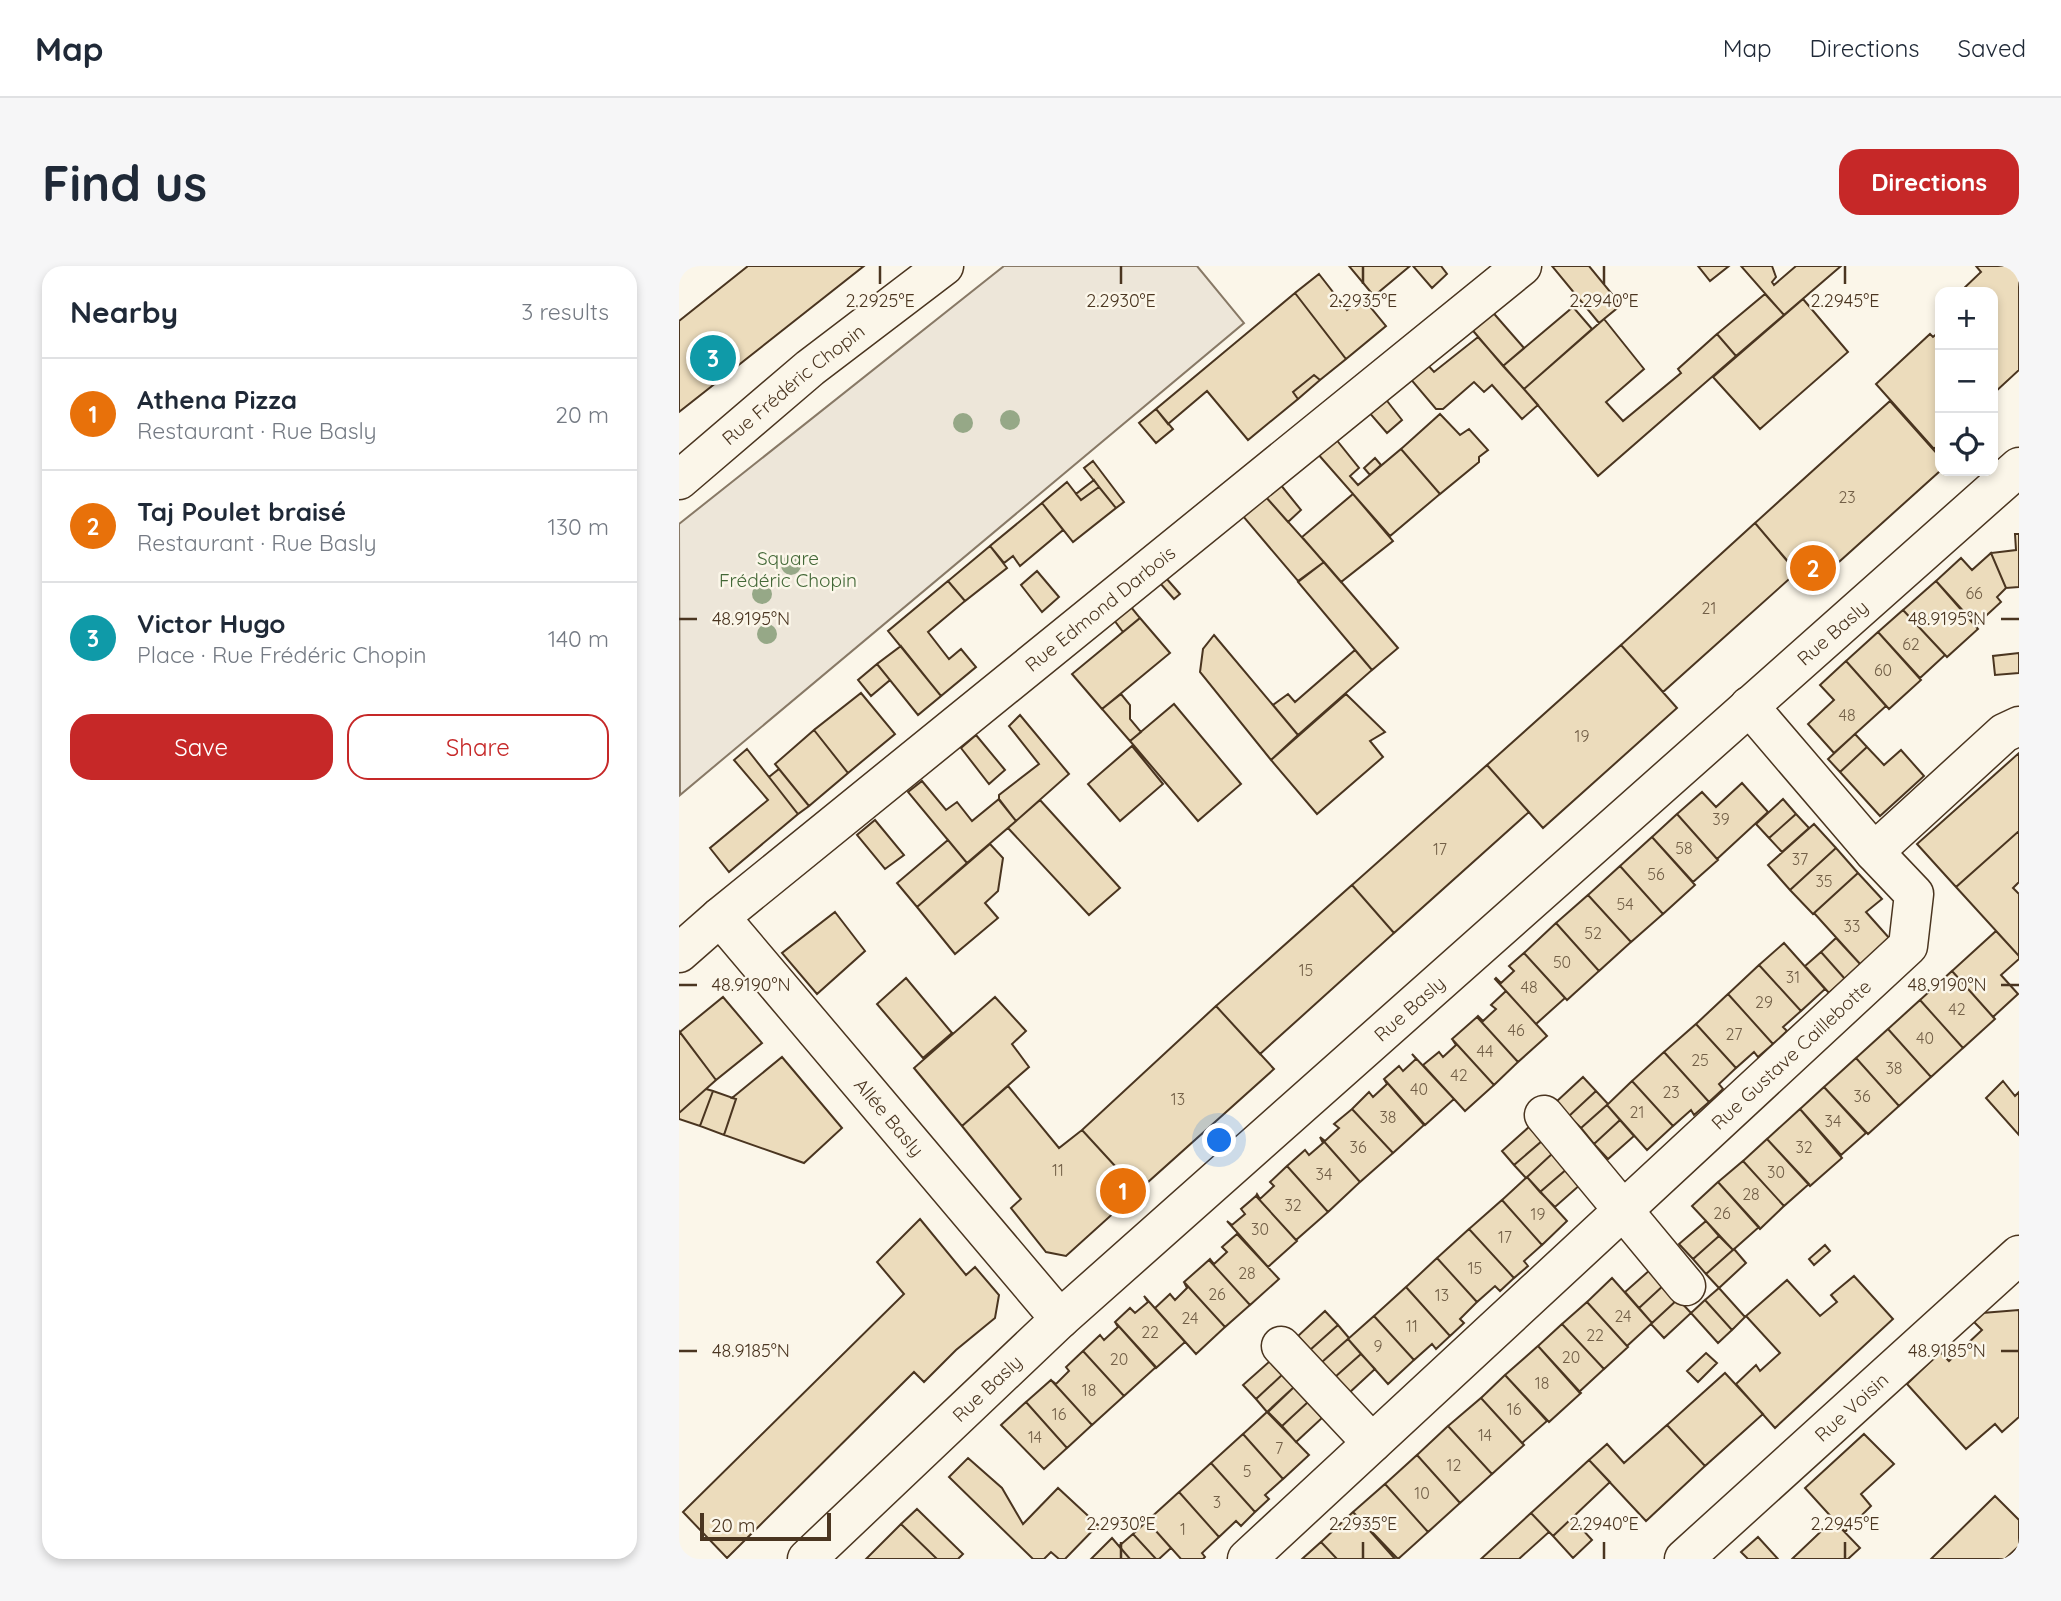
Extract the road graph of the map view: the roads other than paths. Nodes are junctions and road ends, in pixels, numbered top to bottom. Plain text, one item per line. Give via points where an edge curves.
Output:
1 (944, 266) edge
2 (1522, 266) edge
3 (2019, 467) edge
4 (679, 480) edge
5 (1749, 706) junction
6 (2019, 726) edge
7 (1874, 852) junction
8 (720, 917) junction
9 (679, 953) edge
10 (1544, 1115) dead end
11 (1623, 1210) junction
12 (2019, 1255) edge
13 (1686, 1286) dead end
14 (1060, 1319) junction
15 (1281, 1346) dead end
16 (1372, 1443) junction
17 (807, 1559) edge
18 (1247, 1559) edge
19 (1684, 1559) edge

1 - 4 street, Rue Frédéric Chopin via 810,368
2 - 8 street, Rue Edmond Darbois
3 - 5 street, Rue Basly
5 - 7 street, Rue Gustave Caillebotte
5 - 14 street, Rue Basly
6 - 7 street via 2004,733
7 - 11 street, Rue Gustave Caillebotte via 1914,894 1907,946
8 - 9 street, Rue Edmond Darbois
8 - 14 street, Allée Basly
10 - 11 street
11 - 13 street
11 - 16 street, Rue Gustave Caillebotte
12 - 19 street, Rue Voisin
14 - 17 street, Rue Basly
15 - 16 street
16 - 18 street, Rue Gustave Caillebotte

